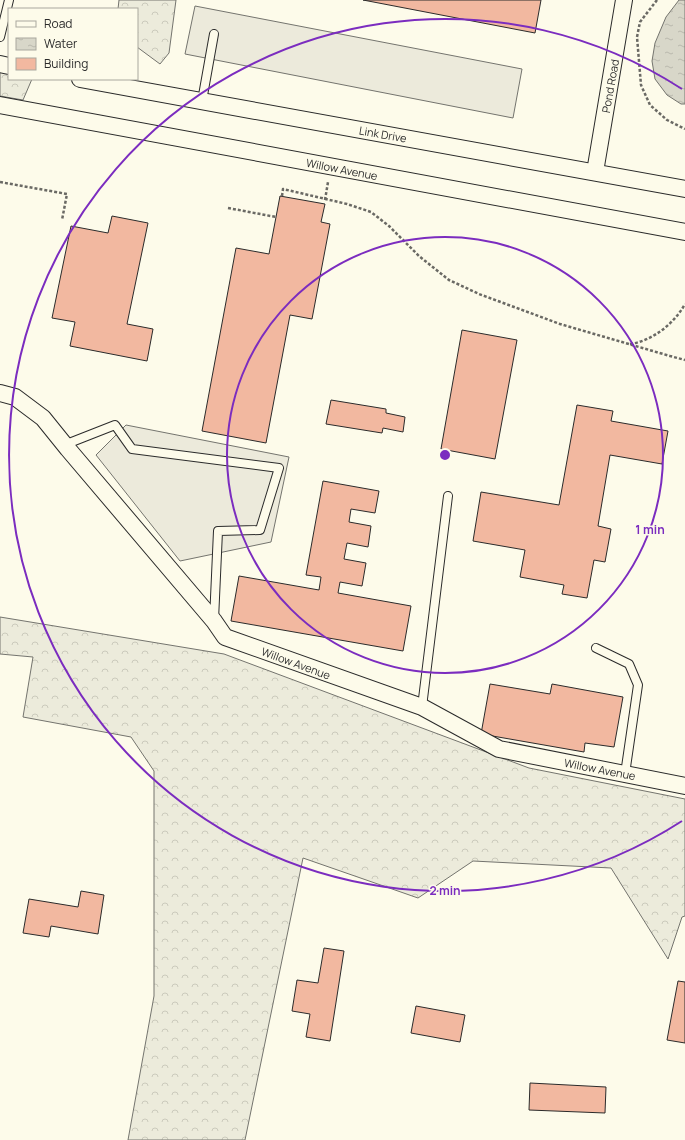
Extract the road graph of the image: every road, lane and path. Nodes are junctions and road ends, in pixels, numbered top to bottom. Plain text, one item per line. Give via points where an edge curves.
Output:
1 (9, 0) edge
2 (624, 0) edge
3 (657, 0) edge
4 (214, 34) dead end
5 (0, 37) edge
6 (86, 80) edge
7 (202, 101) junction
8 (0, 105) edge
9 (685, 129) edge
10 (595, 172) junction
11 (329, 177) dead end
12 (0, 182) edge
13 (685, 189) edge
14 (282, 196) dead end
15 (325, 200) junction
16 (228, 208) dead end
17 (276, 217) dead end
18 (62, 220) dead end
19 (685, 232) edge
20 (685, 304) edge
21 (627, 344) junction
22 (685, 356) edge
23 (685, 360) edge
24 (0, 393) edge
25 (64, 445) junction
26 (448, 496) dead end
27 (214, 621) junction
28 (596, 648) dead end
29 (422, 707) junction
30 (625, 774) junction
31 (685, 786) edge

1 - 5 lane
2 - 10 street, Pond Road
3 - 9 path via 640,22 637,37 641,85 650,105 667,120
4 - 7 lane
6 - 7 street, Link Drive
7 - 10 street, Link Drive
8 - 19 street, Willow Avenue
10 - 13 street, Link Drive
11 - 15 path
12 - 18 path via 67,194
14 - 15 path via 283,189
15 - 21 path via 371,212 390,226 419,256 459,285 560,324
16 - 17 path
20 - 21 path via 672,322 657,333 637,343
21 - 23 path
22 - 23 path
24 - 25 street, Willow Avenue via 15,397 43,418
25 - 27 street, Willow Avenue
25 - 27 lane via 115,425 132,449 279,468 260,530 218,531
26 - 29 lane
27 - 29 street, Willow Avenue via 225,638
28 - 30 lane via 629,664 638,685
29 - 30 street, Willow Avenue via 500,749
30 - 31 street, Willow Avenue

